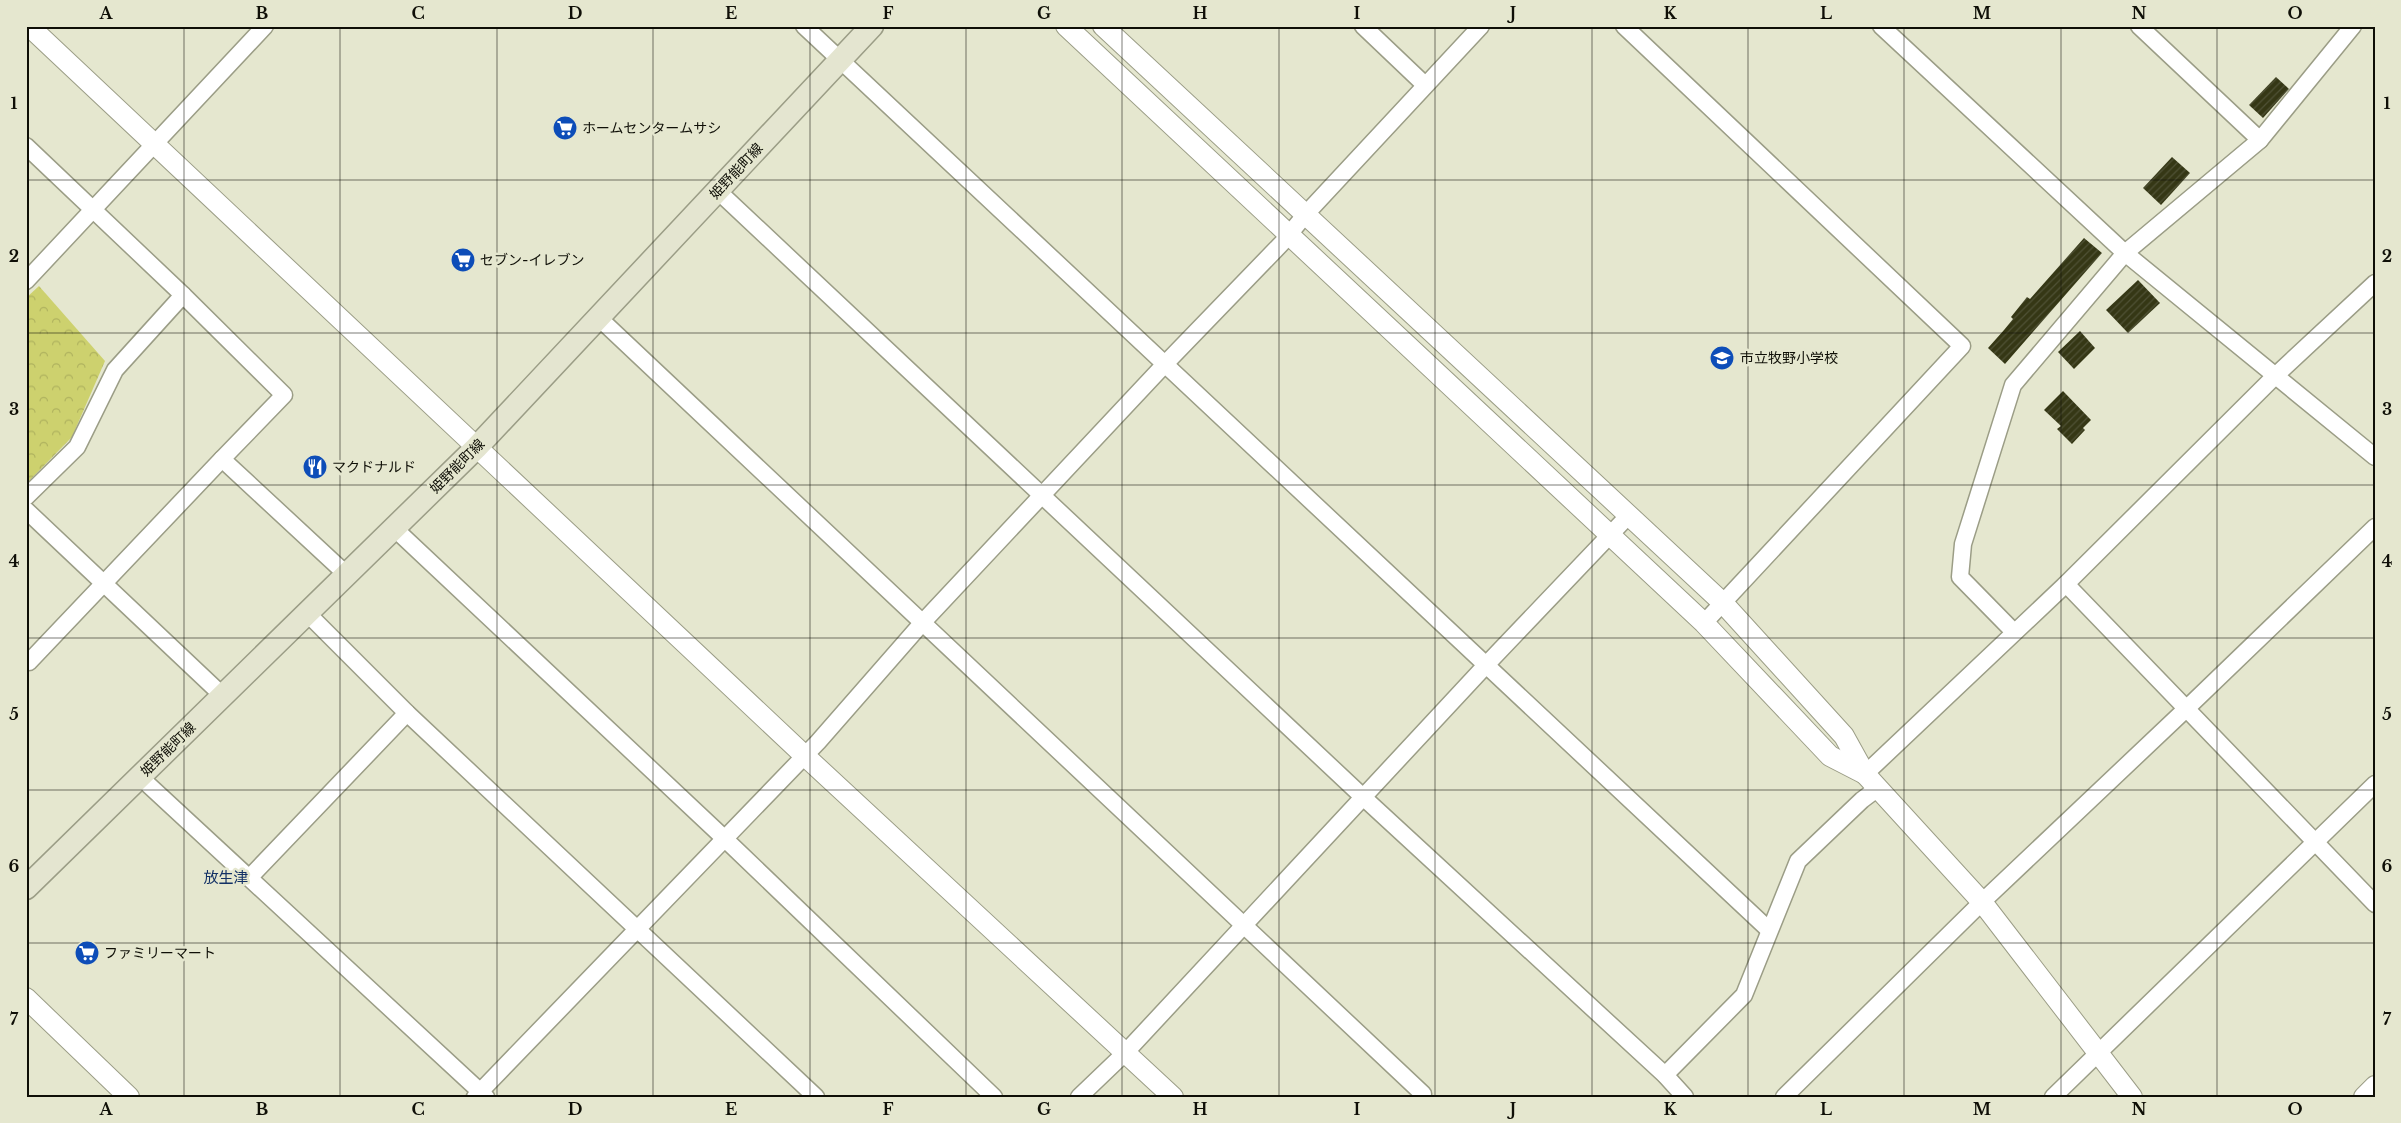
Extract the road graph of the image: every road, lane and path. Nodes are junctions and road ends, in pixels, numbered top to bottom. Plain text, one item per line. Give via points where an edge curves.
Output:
1 (29, 26) edge
2 (265, 26) edge
3 (804, 26) edge
4 (872, 26) edge
5 (1066, 26) edge
6 (1103, 26) edge
7 (1363, 26) edge
8 (1481, 26) edge
9 (1624, 26) edge
10 (1881, 26) edge
11 (2353, 26) edge
12 (2150, 30) edge
13 (840, 60) junction
14 (1426, 85) junction
15 (2260, 140) junction
16 (155, 144) junction
17 (26, 146) edge
18 (718, 191) junction
19 (94, 211) junction
20 (1305, 215) junction
21 (1290, 234) junction
22 (2125, 253) junction
23 (26, 282) edge
24 (2375, 283) edge
25 (183, 295) junction
26 (599, 318) junction
27 (1165, 364) junction
28 (2275, 376) junction
29 (476, 448) junction
30 (2375, 457) edge
31 (222, 459) junction
32 (1043, 495) junction
33 (26, 497) edge
34 (26, 510) edge
35 (1630, 515) junction
36 (2375, 527) edge
37 (394, 528) junction
38 (1610, 535) junction
39 (346, 574) junction
40 (103, 583) junction
41 (2066, 584) junction
42 (1723, 603) junction
43 (307, 613) junction
44 (923, 622) junction
45 (1704, 623) junction
46 (2014, 632) junction
47 (26, 659) edge
48 (1486, 664) junction
49 (222, 696) junction
50 (2186, 709) junction
51 (407, 714) junction
52 (805, 756) junction
53 (140, 777) junction
54 (1872, 781) junction
55 (2375, 784) edge
56 (1363, 797) junction
57 (725, 839) junction
58 (2315, 842) junction
59 (250, 877) junction
60 (26, 888) edge
61 (1982, 902) junction
62 (2375, 904) edge
63 (1243, 926) junction
64 (638, 929) junction
65 (1769, 930) junction
66 (26, 998) edge
67 (1126, 1052) junction
68 (2099, 1052) junction
69 (1665, 1075) junction
70 (2375, 1086) edge
71 (1423, 1094) dead end
72 (480, 1095) edge
73 (129, 1097) edge
74 (816, 1097) edge
75 (994, 1097) edge
76 (1079, 1097) edge
77 (1173, 1097) edge
78 (1685, 1097) edge
79 (1784, 1097) edge
80 (2053, 1097) edge
81 (2132, 1097) edge
82 (2364, 1097) edge

1 - 16 street
2 - 16 street
3 - 13 street
4 - 13 main road, 姫野能町線
5 - 21 street
6 - 20 street
7 - 14 street
8 - 14 street
9 - 42 street via 1962,346
10 - 22 street
11 - 15 street
12 - 15 street
13 - 18 main road, 姫野能町線
13 - 27 street
14 - 20 street
15 - 22 street
16 - 19 street
16 - 29 street
17 - 19 street
18 - 26 main road, 姫野能町線
18 - 32 street
19 - 23 street
19 - 25 street
20 - 21 street
20 - 35 street
21 - 27 street
21 - 38 street
22 - 28 street
22 - 46 street via 2013,385 1963,544 1960,577
24 - 28 street
25 - 31 street via 284,395
25 - 33 street via 114,370 77,447
26 - 29 main road, 姫野能町線
26 - 44 street
27 - 32 street
27 - 48 street
28 - 30 street
28 - 41 street
29 - 37 main road, 姫野能町線
29 - 52 street
31 - 39 street
31 - 40 street
32 - 44 street
32 - 56 street
34 - 40 street
35 - 38 street
35 - 42 street
36 - 50 street
37 - 39 main road, 姫野能町線
37 - 57 street
38 - 45 street
38 - 48 street
39 - 43 main road, 姫野能町線
40 - 47 street via 29,662
40 - 49 street
41 - 46 street
41 - 50 street
42 - 45 street
42 - 54 street via 1844,736
43 - 49 main road, 姫野能町線
43 - 51 street
44 - 52 street
44 - 63 street
45 - 54 street via 1830,756
46 - 54 street
48 - 56 street
48 - 65 street
49 - 53 main road, 姫野能町線
50 - 58 street
50 - 61 street
51 - 59 street
51 - 64 street
52 - 57 street
52 - 67 street
53 - 59 street
53 - 60 main road, 姫野能町線
54 - 61 street
54 - 65 street via 1862,800 1798,861
55 - 58 street
56 - 63 street
56 - 69 street
57 - 64 street
57 - 75 street
58 - 62 street
58 - 68 street
59 - 72 street
61 - 68 street
61 - 79 street
63 - 67 street
63 - 71 street
64 - 72 street
64 - 74 street
65 - 69 street via 1744,995
66 - 73 street
67 - 76 street
67 - 77 street
68 - 80 street
68 - 81 street
69 - 78 street
70 - 82 street

